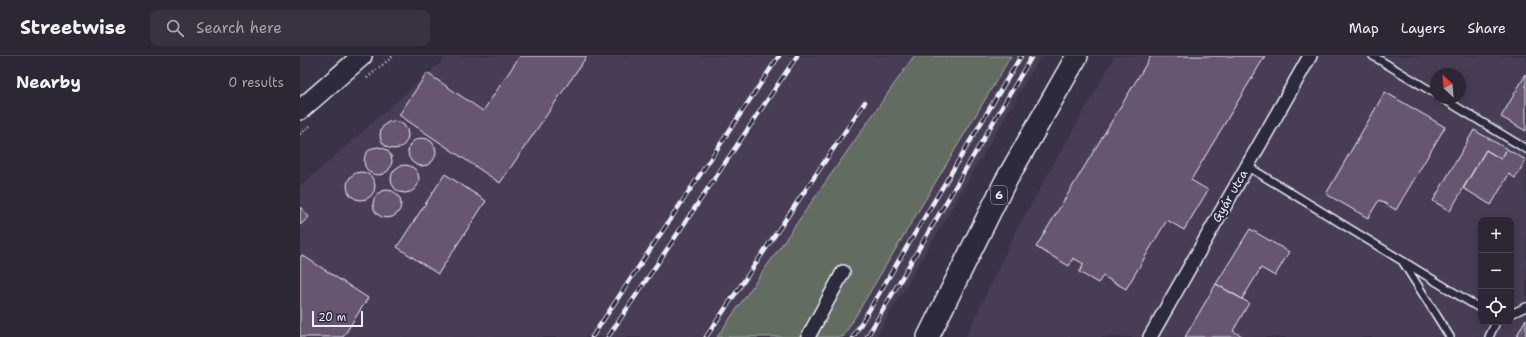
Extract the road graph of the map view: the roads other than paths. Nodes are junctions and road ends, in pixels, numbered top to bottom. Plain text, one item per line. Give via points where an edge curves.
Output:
1 (1077, 56) edge
2 (1310, 56) edge
3 (1373, 56) edge
4 (357, 58) edge
5 (1430, 90) edge
6 (1452, 104) edge
7 (300, 110) edge
8 (1526, 149) edge
9 (1247, 166) junction
10 (1402, 260) junction
11 (843, 272) dead end
12 (1478, 307) edge
13 (1526, 307) edge
14 (1514, 313) edge
15 (1495, 325) edge
16 (808, 337) edge
17 (928, 337) edge
18 (1150, 337) edge
19 (1450, 337) edge
20 (1489, 337) edge

1 - 17 main road, 6 via 1004,184
2 - 9 street, Gyár utca
3 - 5 lane
4 - 7 main road
6 - 8 lane
9 - 10 lane
9 - 18 street, Gyár utca
10 - 12 lane
10 - 19 lane
11 - 16 street
13 - 14 lane
15 - 20 lane

